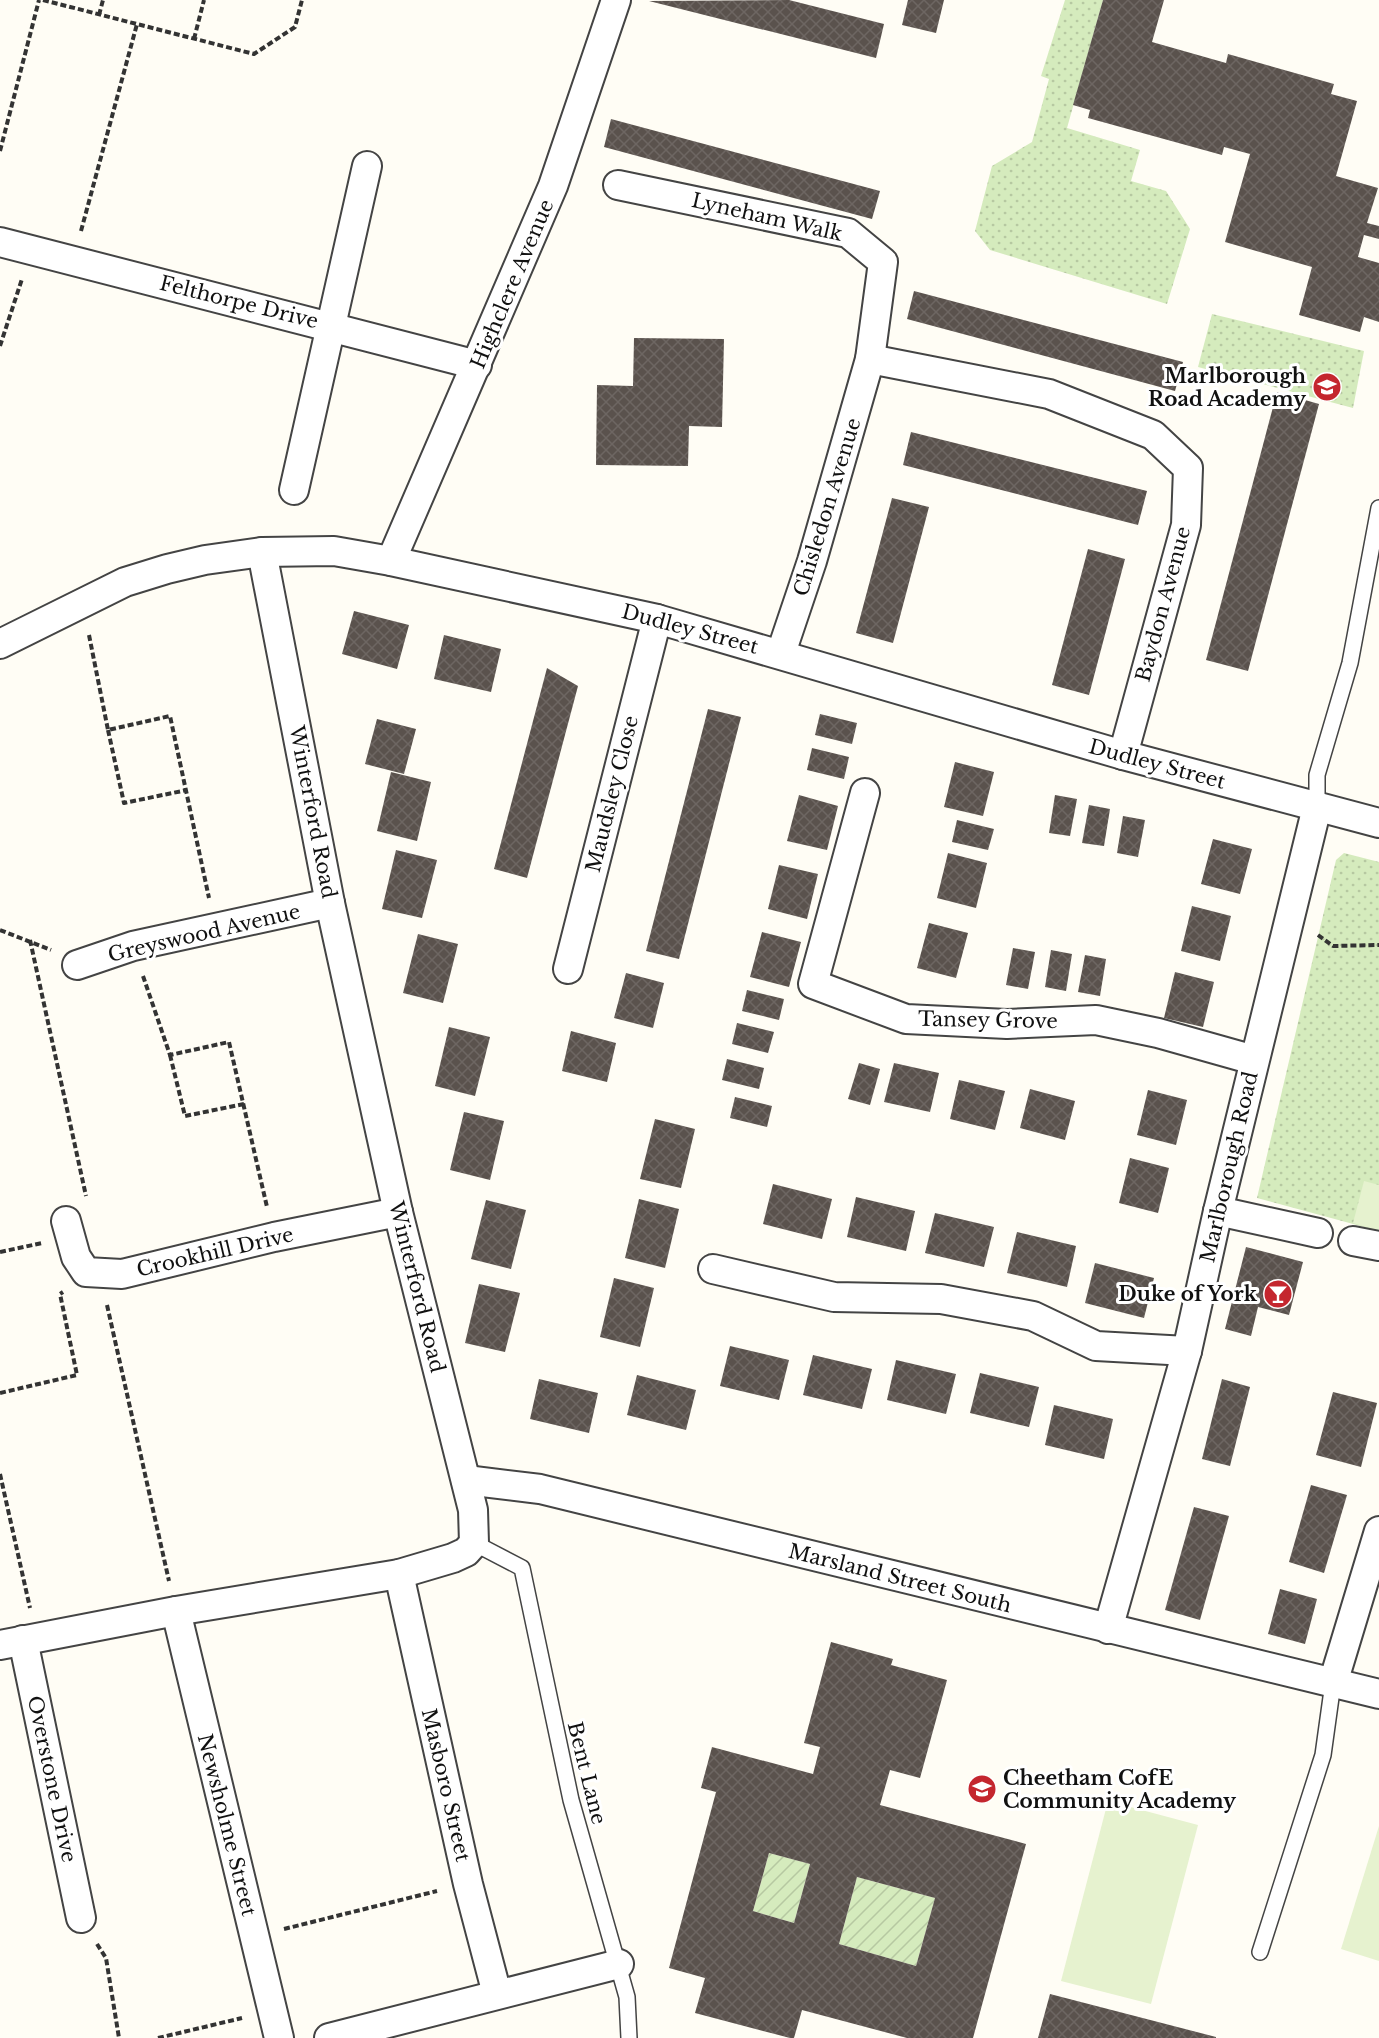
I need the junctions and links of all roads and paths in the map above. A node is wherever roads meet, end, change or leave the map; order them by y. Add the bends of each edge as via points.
1 (41, 0) edge
2 (103, 0) edge
3 (204, 0) edge
4 (302, 0) edge
5 (616, 0) edge
6 (99, 15) junction
7 (137, 24) junction
8 (194, 39) junction
9 (0, 151) edge
10 (367, 166) dead end
11 (618, 185) dead end
12 (0, 242) edge
13 (31, 249) junction
14 (73, 260) junction
15 (331, 326) junction
16 (0, 346) edge
17 (870, 360) junction
18 (477, 365) junction
19 (294, 490) dead end
20 (1379, 508) edge
21 (262, 552) junction
22 (391, 561) junction
23 (82, 603) junction
24 (657, 619) junction
25 (0, 644) edge
26 (781, 653) junction
27 (108, 730) junction
28 (1123, 755) junction
29 (187, 790) junction
30 (865, 793) dead end
31 (1317, 807) junction
32 (1379, 823) edge
33 (330, 903) junction
34 (215, 928) junction
35 (0, 930) edge
36 (30, 940) junction
37 (1379, 945) edge
38 (133, 946) junction
39 (1333, 946) dead end
40 (77, 965) joint
41 (568, 969) dead end
42 (170, 1055) junction
43 (1254, 1060) junction
44 (244, 1104) junction
45 (1218, 1211) junction
46 (398, 1212) junction
47 (67, 1229) junction
48 (1318, 1233) dead end
49 (274, 1237) junction
50 (0, 1252) edge
51 (713, 1269) dead end
52 (94, 1273) junction
53 (1186, 1351) junction
54 (0, 1393) edge
55 (0, 1474) edge
56 (466, 1480) junction
57 (1379, 1531) edge
58 (474, 1543) junction
59 (399, 1574) junction
60 (176, 1611) junction
61 (1108, 1629) junction
62 (20, 1641) edge
63 (1333, 1683) junction
64 (1379, 1694) edge
65 (468, 1884) junction
66 (81, 1918) joint
67 (254, 1936) junction
68 (1260, 1952) dead end
69 (619, 1964) junction
70 (497, 1994) junction
71 (273, 2011) junction
72 (119, 2038) edge
73 (158, 2038) edge
74 (279, 2038) edge
75 (329, 2038) edge
76 (629, 2038) edge

1 - 6 path
1 - 9 path
2 - 6 path
3 - 8 path
4 - 8 path via 295,27 254,54
5 - 18 street, Highclere Avenue via 554,186
6 - 7 path
7 - 8 path
7 - 14 path
10 - 15 street
11 - 17 street, Lyneham Walk via 848,233 883,262
12 - 13 street, Felthorpe Drive
13 - 14 street, Felthorpe Drive
13 - 16 path
14 - 15 street, Felthorpe Drive
15 - 18 street, Felthorpe Drive
15 - 19 street
17 - 26 street, Chisledon Avenue
17 - 28 street, Baydon Avenue via 1049,394 1153,435 1188,468 1186,525
18 - 22 street, Highclere Avenue
20 - 31 lane via 1350,663 1317,775
21 - 22 street, Dudley Street via 334,551
21 - 23 street, Dudley Street via 166,569 125,582
21 - 33 street, Winterford Road
22 - 24 street, Dudley Street
23 - 25 street, Dudley Street
23 - 27 path
24 - 26 street, Dudley Street
24 - 41 street, Maudsley Close
26 - 28 street, Dudley Street
27 - 29 path via 124,803
27 - 29 path via 170,716
28 - 31 street, Dudley Street
29 - 34 path
30 - 43 street, Tansey Grove via 813,984 906,1019 1007,1024 1096,1020
31 - 32 street, Dudley Street
31 - 43 street, Marlborough Road
33 - 34 street, Greyswood Avenue
33 - 46 street, Winterford Road
34 - 38 street, Greyswood Avenue
35 - 36 path
36 - 40 path
36 - 47 path via 87,1199
37 - 39 path
38 - 40 street, Greyswood Avenue
38 - 42 path
42 - 44 path via 185,1116
42 - 44 path via 229,1042
43 - 45 street, Marlborough Road
44 - 49 path
45 - 48 street
45 - 53 street, Marlborough Road
46 - 49 street, Crookhill Drive
46 - 56 street, Winterford Road
47 - 50 path
47 - 52 street via 76,1257
49 - 52 street, Crookhill Drive via 122,1274
51 - 53 street via 834,1297 941,1299 1033,1316 1096,1346
52 - 54 path via 60,1294 77,1375
52 - 60 path via 109,1316
53 - 61 street, Marlborough Road
55 - 62 path
56 - 58 street, Winterford Road
56 - 61 street, Marsland Street South via 540,1489
57 - 63 street
58 - 59 street via 453,1558
58 - 69 lane, Bent Lane via 522,1568 570,1800
59 - 60 street
59 - 65 street, Masboro Street
60 - 62 street
60 - 67 street, Newsholme Street
61 - 63 street, Marsland Street South
62 - 66 street, Overstone Drive
63 - 64 street, Marsland Street South
63 - 68 lane via 1323,1755
65 - 67 path
65 - 70 street, Masboro Street
66 - 72 path via 106,1958
67 - 71 street, Newsholme Street
69 - 70 street
69 - 76 lane, Bent Lane via 627,1997
70 - 75 street
71 - 73 path
71 - 74 street, Newsholme Street

